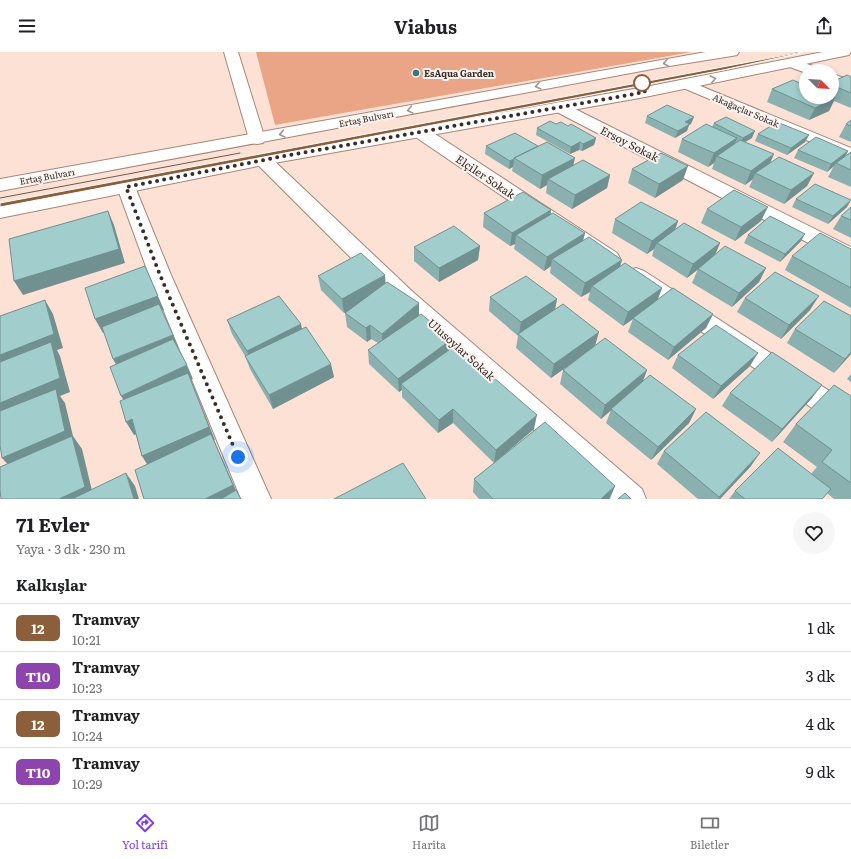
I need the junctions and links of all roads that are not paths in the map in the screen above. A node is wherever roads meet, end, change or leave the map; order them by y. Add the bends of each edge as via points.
1 (232, 52) edge
2 (732, 52) edge
3 (844, 52) edge
4 (792, 63) junction
5 (799, 66) edge
6 (839, 81) edge
7 (686, 84) junction
8 (851, 85) edge
9 (559, 107) junction
10 (420, 132) junction
11 (260, 149) junction
12 (851, 154) edge
13 (0, 185) edge
14 (126, 187) junction
15 (0, 212) edge
16 (851, 256) edge
17 (851, 420) edge
18 (256, 499) edge
19 (631, 499) edge

1 - 11 street
2 -> 11 street, Ertaş Bulvarı via 663,63
3 - 4 street, Ertaş Bulvarı
4 - 5 street
7 -> 4 street, Ertaş Bulvarı
6 - 8 street
7 - 9 street, Ertaş Bulvarı
7 - 12 street, Akağaçlar Sokak
9 - 10 street, Ertaş Bulvarı
9 - 16 street, Ersoy Sokak
10 - 11 street, Ertaş Bulvarı
10 - 17 street, Elçiler Sokak
11 - 13 street, Ertaş Bulvarı
11 - 14 street, Ertaş Bulvarı
11 - 19 street, Ulusoylar Sokak via 406,299
14 - 15 street, Ertaş Bulvarı
14 - 18 street via 160,275

